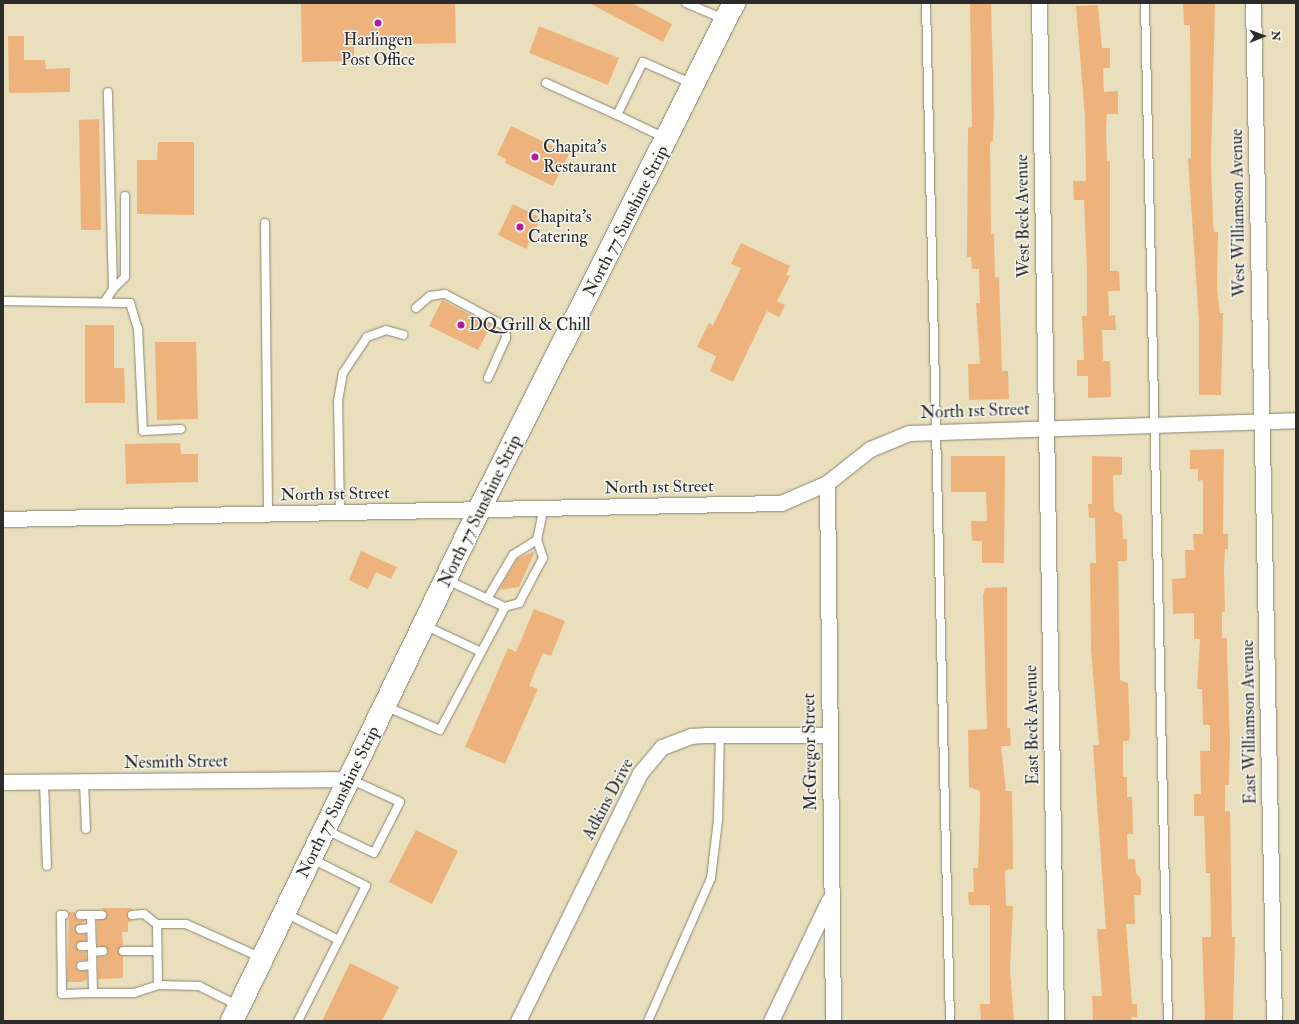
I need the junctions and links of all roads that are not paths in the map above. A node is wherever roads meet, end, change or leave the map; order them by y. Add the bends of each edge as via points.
1 (686, 3) edge
2 (926, 3) edge
3 (1039, 3) edge
4 (1144, 3) edge
5 (1253, 3) edge
6 (730, 11) edge
7 (546, 83) dead end
8 (694, 85) junction
9 (108, 92) dead end
10 (617, 115) junction
11 (667, 139) junction
12 (125, 196) dead end
13 (265, 223) dead end
14 (113, 289) junction
15 (3, 301) edge
16 (105, 301) junction
17 (416, 308) dead end
18 (404, 335) dead end
19 (488, 378) dead end
20 (1296, 420) edge
21 (1262, 421) junction
22 (1155, 424) junction
23 (1046, 428) junction
24 (181, 430) dead end
25 (935, 430) junction
26 (827, 483) junction
27 (544, 508) junction
28 (479, 510) junction
29 (340, 512) junction
30 (268, 514) junction
31 (3, 519) edge
32 (537, 540) junction
33 (446, 580) junction
34 (487, 599) junction
35 (505, 607) junction
36 (424, 625) junction
37 (481, 652) junction
38 (384, 706) junction
39 (720, 735) junction
40 (827, 735) junction
41 (349, 778) junction
42 (3, 782) edge
43 (44, 782) junction
44 (84, 782) junction
45 (86, 829) dead end
46 (324, 829) junction
47 (310, 858) junction
48 (47, 866) dead end
49 (830, 897) junction
50 (284, 912) junction
51 (64, 915) dead end
52 (80, 915) dead end
53 (91, 915) junction
54 (102, 915) dead end
55 (132, 915) dead end
56 (158, 924) junction
57 (91, 928) junction
58 (80, 929) dead end
59 (338, 940) junction
60 (81, 946) dead end
61 (92, 949) junction
62 (123, 951) dead end
63 (157, 951) junction
64 (103, 952) dead end
65 (262, 958) junction
66 (81, 966) dead end
67 (92, 966) junction
68 (158, 985) junction
69 (93, 993) junction
70 (235, 1013) edge
71 (298, 1021) edge
72 (518, 1021) edge
73 (648, 1021) edge
74 (771, 1021) edge
75 (833, 1021) edge
76 (950, 1021) edge
77 (1056, 1021) edge
78 (1168, 1021) edge
79 (1274, 1021) edge

1 - 6 lane
2 - 25 lane
3 - 23 street, West Beck Avenue
4 - 22 lane
5 - 21 street, West Williamson Avenue
6 - 8 main road, North 77 Sunshine Strip
7 - 10 lane
8 - 10 lane via 643,62
8 - 11 main road, North 77 Sunshine Strip
9 - 14 lane
10 - 11 lane
11 - 28 main road, North 77 Sunshine Strip
12 - 14 lane via 125,277
13 - 30 lane
14 - 16 lane
15 - 16 lane
16 - 24 lane via 130,303 138,328 143,431
17 - 19 lane via 430,296 445,294 506,326 506,338
18 - 29 lane via 386,330 367,337 343,373 338,401
20 - 21 street, North 1st Street
21 - 22 street, North 1st Street
21 - 79 street, East Williamson Avenue
22 - 23 street, North 1st Street
22 - 78 lane
23 - 25 street, North 1st Street
23 - 77 street, East Beck Avenue
25 - 26 street, North 1st Street via 909,433 870,449
25 - 76 lane
26 - 27 street, North 1st Street via 781,503
26 - 40 street, McGregor Street
27 - 28 street, North 1st Street
27 - 32 lane
28 - 29 street, North 1st Street
28 - 33 main road, North 77 Sunshine Strip
29 - 30 street, North 1st Street
30 - 31 street, North 1st Street
32 - 34 lane via 513,555
32 - 35 lane via 543,558 529,575 519,603
33 - 34 lane
33 - 36 main road, North 77 Sunshine Strip
34 - 35 lane
35 - 37 lane
36 - 37 lane
36 - 38 main road, North 77 Sunshine Strip
37 - 38 lane via 440,730
38 - 41 main road, North 77 Sunshine Strip
39 - 40 street, Adkins Drive
39 - 72 street, Adkins Drive via 691,736 662,747 640,773
39 - 73 lane via 718,820 711,878
40 - 49 street, McGregor Street
41 - 44 street, Nesmith Street
41 - 46 main road, North 77 Sunshine Strip
41 - 46 lane via 400,802 374,853
42 - 43 street, Nesmith Street
43 - 44 street, Nesmith Street
43 - 48 lane
44 - 45 lane
46 - 47 main road, North 77 Sunshine Strip
47 - 50 main road, North 77 Sunshine Strip
47 - 59 lane via 366,886
49 - 74 street
49 - 75 street, McGregor Street
50 - 59 lane
50 - 65 main road, North 77 Sunshine Strip
51 - 69 lane via 61,915 64,966 62,994
52 - 53 lane
53 - 54 lane
53 - 57 lane
55 - 56 lane via 144,914
56 - 63 lane
56 - 65 lane via 186,924
57 - 58 lane
57 - 61 lane
59 - 71 lane
60 - 61 lane
61 - 64 lane
61 - 67 lane
62 - 63 lane
63 - 68 lane
65 - 70 main road, North 77 Sunshine Strip
66 - 67 lane
67 - 69 lane
68 - 69 lane via 134,993
68 - 70 lane via 199,986

